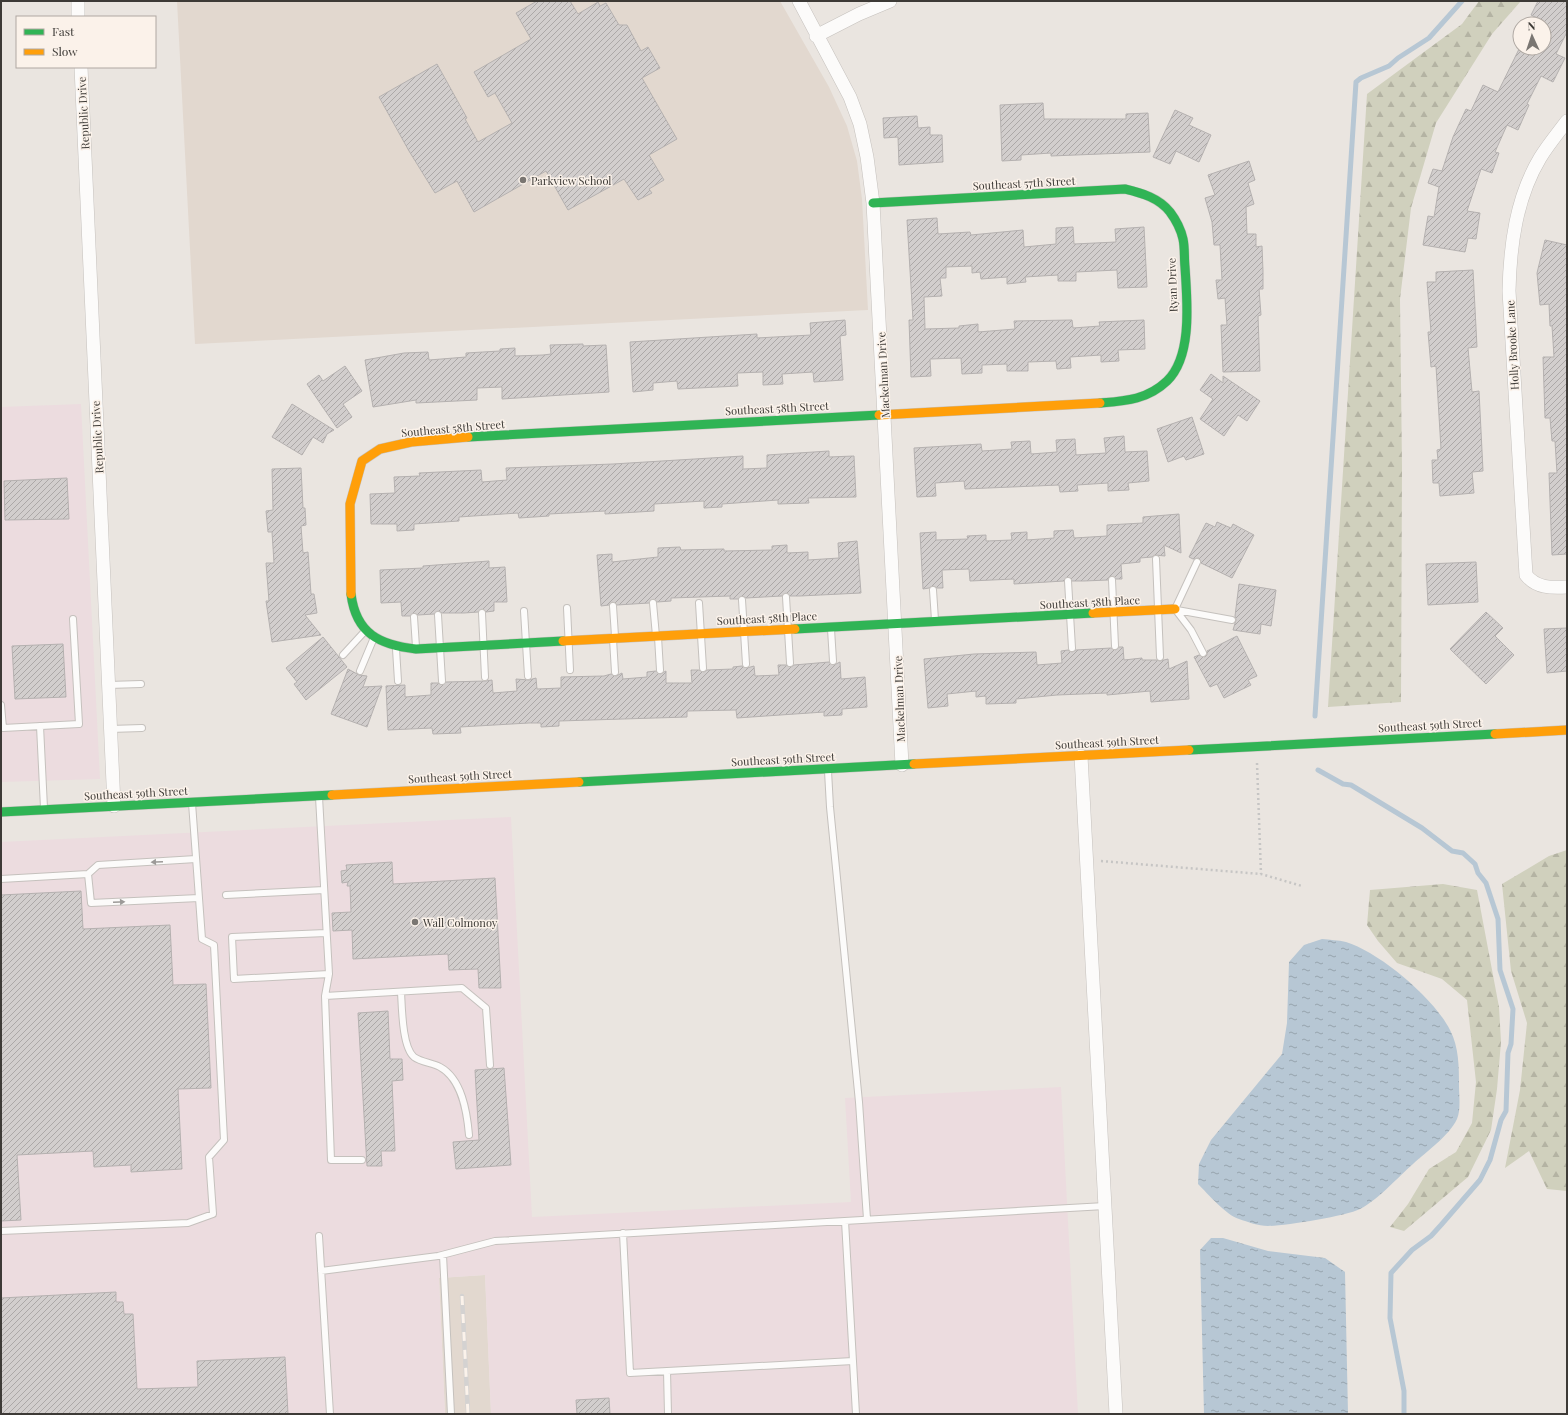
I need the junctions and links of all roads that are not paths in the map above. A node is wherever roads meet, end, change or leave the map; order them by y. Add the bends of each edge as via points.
1 (78, 1) edge
2 (799, 1) edge
3 (890, 1) edge
4 (78, 16) edge
5 (816, 36) junction
6 (81, 68) edge
7 (1567, 121) edge
8 (873, 203) junction
9 (1170, 211) joint
10 (1180, 359) joint
11 (885, 414) junction
12 (362, 461) joint
13 (1156, 558) dead end
14 (1197, 562) dead end
15 (1112, 580) dead end
16 (1068, 581) dead end
17 (1567, 587) edge
18 (933, 590) dead end
19 (786, 597) dead end
20 (742, 600) dead end
21 (653, 603) dead end
22 (699, 603) dead end
23 (614, 606) dead end
24 (567, 608) dead end
25 (1174, 609) junction
26 (1158, 610) junction
27 (524, 611) dead end
28 (482, 613) dead end
29 (1114, 613) junction
30 (438, 615) dead end
31 (1070, 615) junction
32 (414, 617) dead end
33 (73, 619) dead end
34 (1232, 620) dead end
35 (935, 621) junction
36 (896, 624) junction
37 (831, 627) junction
38 (788, 629) junction
39 (366, 630) junction
40 (744, 632) junction
41 (701, 634) junction
42 (657, 636) junction
43 (374, 638) junction
44 (614, 638) junction
45 (569, 641) junction
46 (526, 643) junction
47 (484, 645) junction
48 (1115, 646) dead end
49 (396, 647) junction
50 (440, 647) junction
51 (1072, 648) dead end
52 (416, 649) junction
53 (1203, 653) dead end
54 (343, 655) dead end
55 (1160, 657) dead end
56 (833, 661) dead end
57 (746, 664) dead end
58 (790, 664) dead end
59 (703, 668) dead end
60 (570, 670) dead end
61 (660, 670) dead end
62 (360, 671) dead end
63 (615, 672) dead end
64 (528, 676) dead end
65 (485, 677) dead end
66 (398, 681) dead end
67 (442, 681) dead end
68 (141, 684) dead end
69 (108, 685) junction
70 (1, 705) edge
71 (40, 726) junction
72 (142, 728) dead end
73 (110, 729) junction
74 (1567, 730) edge
75 (1081, 756) junction
76 (902, 765) junction
77 (828, 769) junction
78 (318, 796) junction
79 (192, 802) junction
80 (114, 806) junction
81 (44, 810) junction
82 (1, 812) edge
83 (196, 859) junction
84 (88, 874) junction
85 (1, 879) edge
86 (324, 890) junction
87 (226, 895) dead end
88 (199, 898) junction
89 (326, 933) junction
90 (329, 974) junction
91 (401, 992) junction
92 (325, 996) junction
93 (490, 1065) dead end
94 (469, 1134) dead end
95 (362, 1160) dead end
96 (1106, 1206) junction
97 (867, 1219) junction
98 (845, 1221) junction
99 (1, 1231) edge
100 (623, 1233) junction
101 (319, 1236) dead end
102 (443, 1255) junction
103 (321, 1271) junction
104 (853, 1361) junction
105 (667, 1371) junction
106 (330, 1414) edge
107 (451, 1414) edge
108 (668, 1414) edge
109 (856, 1414) edge
110 (1116, 1414) edge

1 - 4 street
2 - 5 street, Mackelman Drive
3 - 5 street
5 - 8 street, Mackelman Drive via 850,97 860,124
6 - 69 street, Republic Drive
7 - 17 street, Holly Brooke Lane via 1540,159 1516,218 1510,254 1509,291 1524,566 1530,581 1547,587
8 - 9 street, Southeast 57th Street via 1125,189 1144,193 1158,200
8 - 11 street, Mackelman Drive
9 - 10 street, Ryan Drive via 1183,239 1186,336
10 - 11 street, Southeast 58th Street via 1169,379 1150,394 1131,401
11 - 12 street, Southeast 58th Street via 411,442 380,449
11 - 36 street, Mackelman Drive
12 - 39 street, Southeast 58th Place via 350,504 350,582 353,607
13 - 26 lane
14 - 25 lane
15 - 29 lane
16 - 31 lane
18 - 35 lane
19 - 38 lane
20 - 40 lane
21 - 42 lane
22 - 41 lane
23 - 44 lane
24 - 45 lane
25 - 26 street, Southeast 58th Place
25 - 34 lane
25 - 53 lane via 1191,630
26 - 29 street, Southeast 58th Place
26 - 55 lane
27 - 46 lane
28 - 47 lane
29 - 31 street, Southeast 58th Place
29 - 48 lane
30 - 50 lane
31 - 35 street, Southeast 58th Place
31 - 51 lane
32 - 52 lane
33 - 71 lane via 79,724
35 - 36 street, Southeast 58th Place
36 - 37 street, Southeast 58th Place
36 - 76 street, Mackelman Drive
37 - 38 street, Southeast 58th Place
37 - 56 lane
38 - 40 street, Southeast 58th Place
38 - 58 lane
39 - 43 street, Southeast 58th Place
39 - 54 lane
40 - 41 street, Southeast 58th Place
40 - 57 lane
41 - 42 street, Southeast 58th Place
41 - 59 lane
42 - 44 street, Southeast 58th Place
42 - 61 lane
43 - 49 street, Southeast 58th Place
43 - 62 lane
44 - 45 street, Southeast 58th Place
44 - 63 lane
45 - 46 street, Southeast 58th Place
45 - 60 lane
46 - 47 street, Southeast 58th Place
46 - 64 lane
47 - 50 street, Southeast 58th Place
47 - 65 lane
49 - 52 street, Southeast 58th Place
49 - 66 lane
50 - 52 street, Southeast 58th Place
50 - 67 lane
68 - 69 lane
69 - 73 street, Republic Drive
70 - 71 lane via 3,728
71 - 81 lane
72 - 73 lane
73 - 80 street, Republic Drive
74 - 75 street, Southeast 59th Street
75 - 76 street, Southeast 59th Street
75 - 96 street
76 - 77 street, Southeast 59th Street
77 - 78 street, Southeast 59th Street
77 - 97 lane via 859,1102
78 - 79 street, Southeast 59th Street
78 - 86 lane
79 - 80 street, Southeast 59th Street
79 - 83 lane
80 - 81 street, Southeast 59th Street
81 - 82 street, Southeast 59th Street
83 -> 84 lane via 98,865
83 - 88 lane
84 - 85 lane
84 -> 88 lane via 91,903
86 - 87 lane
86 - 89 lane
88 - 99 lane via 202,939 214,945 224,1140 209,1157 213,1214 188,1223
89 - 90 lane
89 - 90 lane via 232,937 234,979
90 - 92 lane
91 - 92 lane
91 - 93 lane via 462,988 486,1008
91 - 94 lane via 407,1045 414,1057 441,1068 454,1080 467,1112
92 - 95 lane via 331,1160
96 - 97 lane
96 - 110 street
97 - 98 lane
98 - 100 lane
98 - 104 lane
100 - 102 lane via 495,1241
100 - 105 lane via 630,1373
101 - 103 lane
102 - 103 lane
102 - 107 lane
103 - 106 lane
104 - 105 lane
104 - 109 lane
105 - 108 lane

